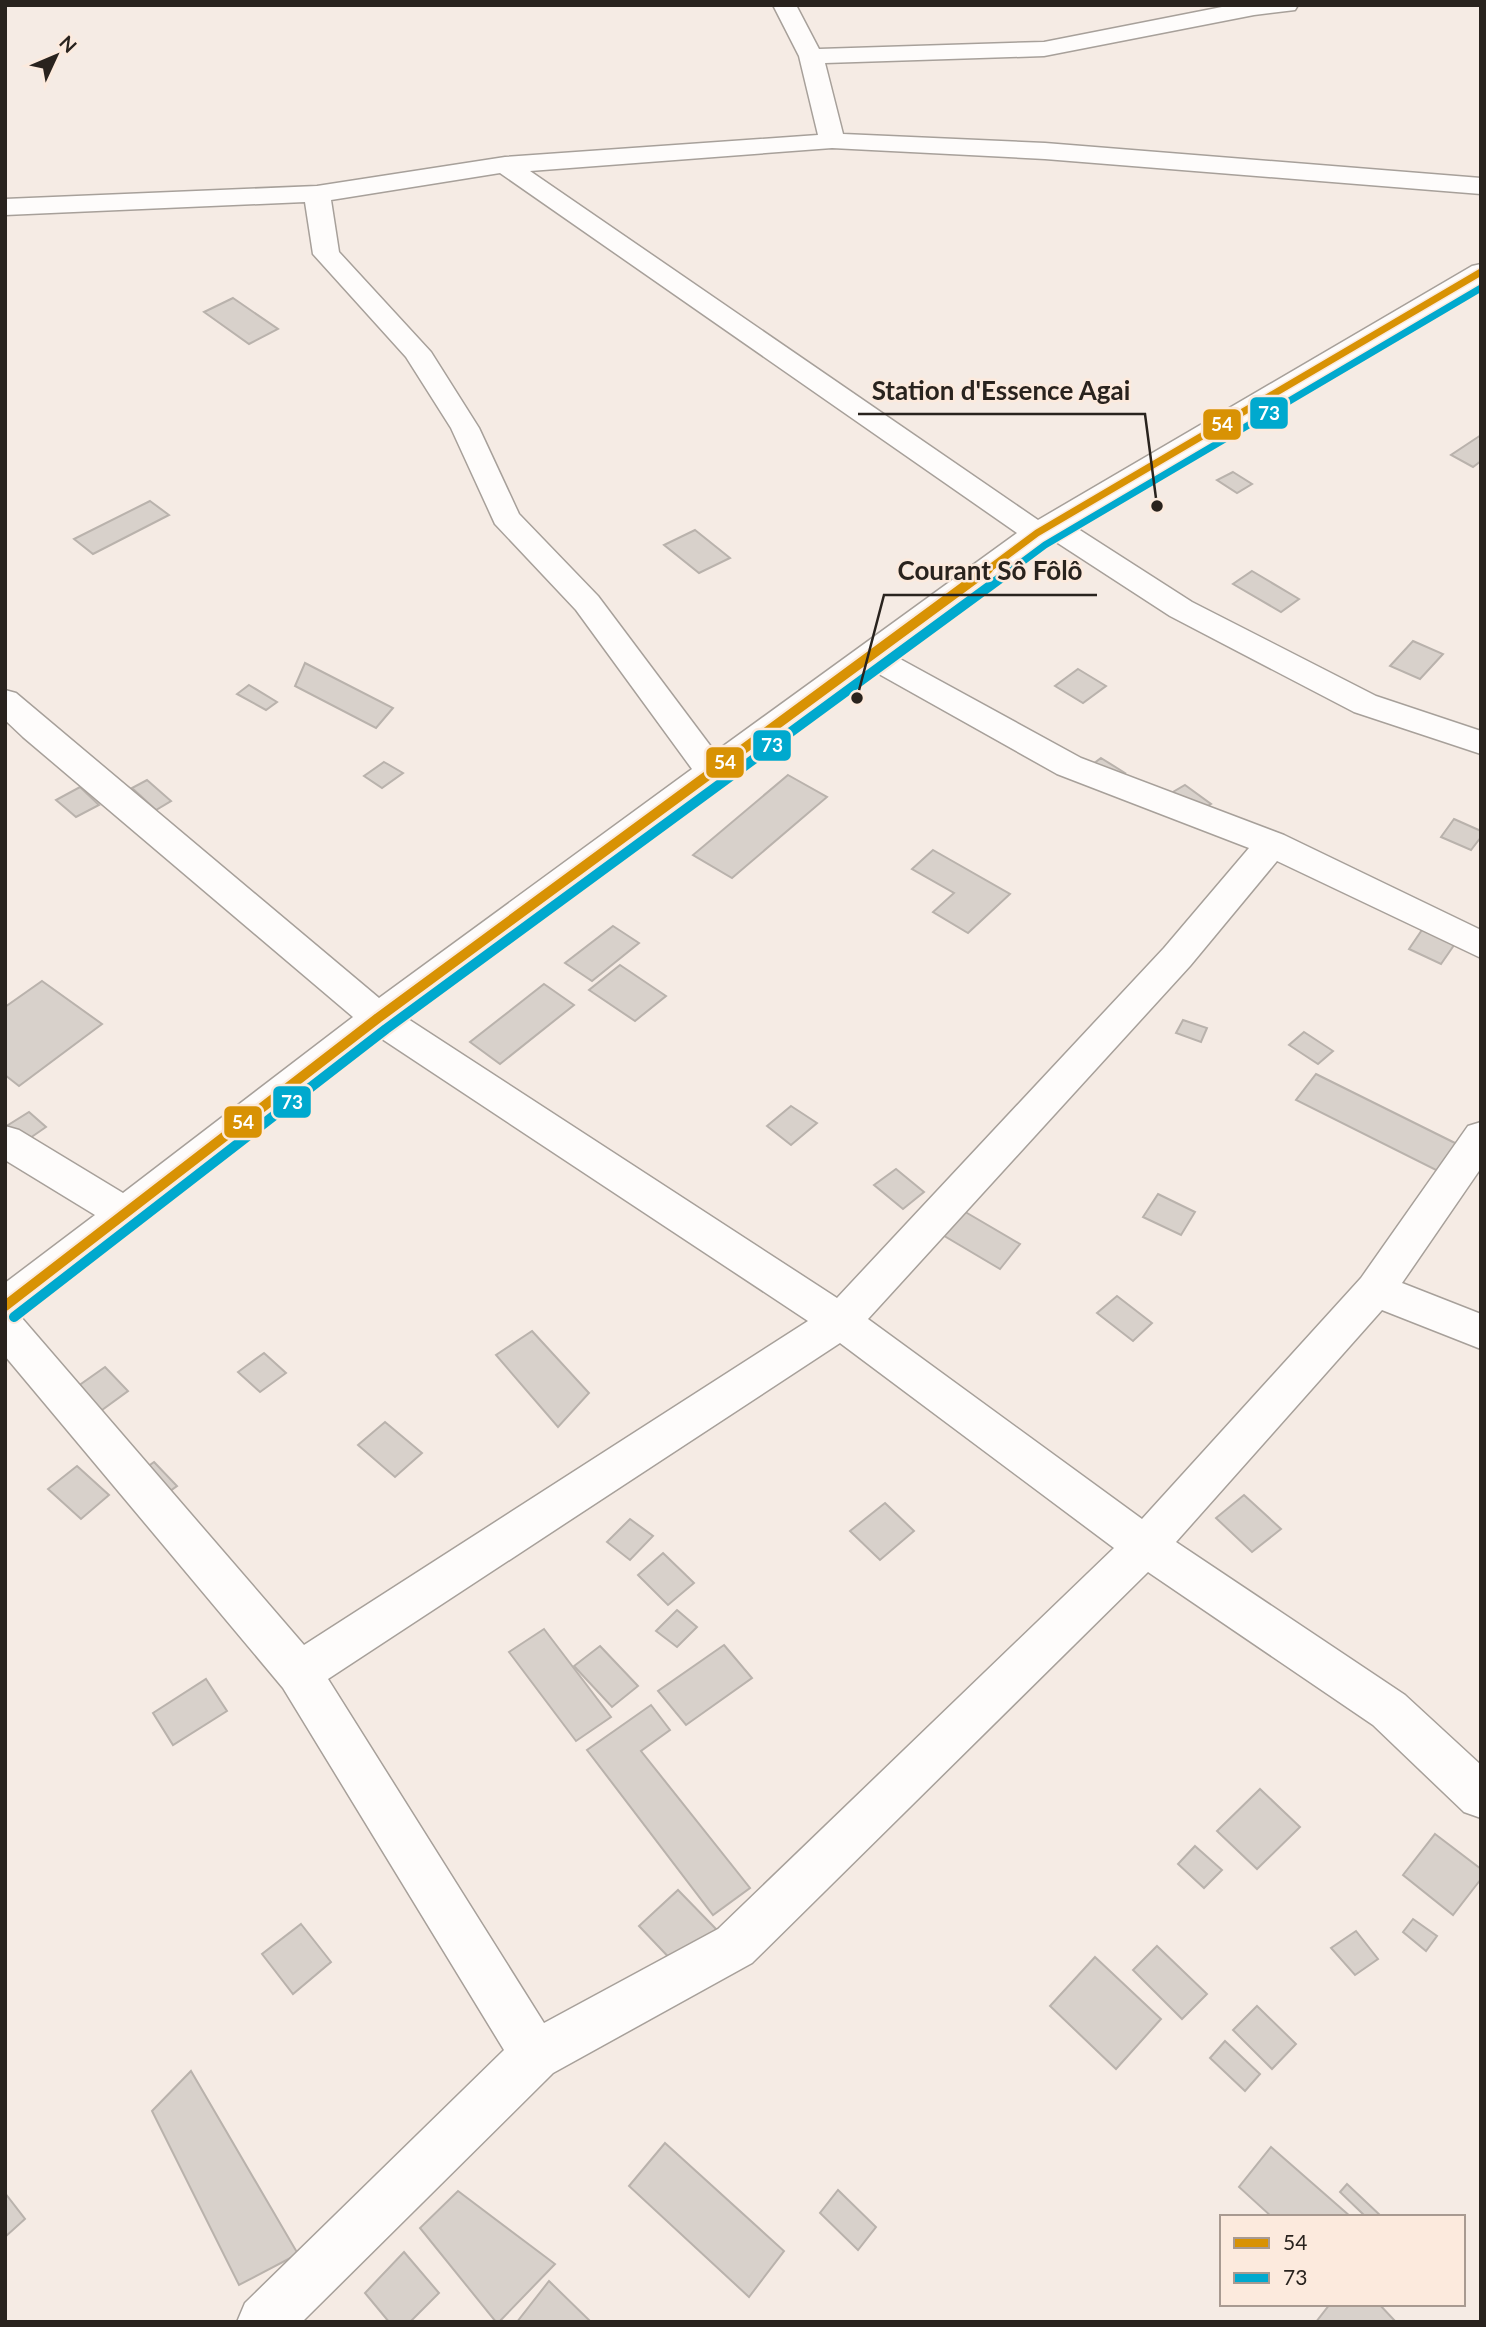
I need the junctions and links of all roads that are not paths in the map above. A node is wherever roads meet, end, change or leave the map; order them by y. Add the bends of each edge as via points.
1 (1287, 5) edge
2 (789, 6) edge
3 (1251, 7) edge
4 (811, 56) junction
5 (832, 141) junction
6 (505, 165) junction
7 (1481, 186) edge
8 (317, 194) junction
9 (5, 207) edge
10 (1481, 272) edge
11 (1044, 529) junction
12 (868, 655) junction
13 (5, 701) edge
14 (1481, 743) edge
15 (711, 771) junction
16 (1272, 845) junction
17 (1481, 945) edge
18 (378, 1018) junction
19 (1481, 1137) edge
20 (5, 1141) edge
21 (125, 1214) junction
22 (1375, 1290) junction
23 (5, 1306) edge
24 (841, 1321) junction
25 (5, 1327) edge
26 (1481, 1332) edge
27 (1145, 1546) junction
28 (299, 1673) junction
29 (1481, 1796) edge
30 (535, 2055) junction
31 (264, 2322) edge

1 - 3 street
2 - 4 street
3 - 4 street via 1044,49
4 - 5 street
5 - 6 street
5 - 7 street via 1045,151
6 - 8 street
6 - 11 street
8 - 9 street
8 - 15 street via 326,254 417,352 465,428 506,518 587,604
10 - 11 street
11 - 12 street
11 - 14 street via 1181,609 1365,704
12 - 15 street
12 - 16 street via 1069,766
13 - 18 street
15 - 18 street
16 - 17 street
16 - 24 street via 1177,957
18 - 21 street
18 - 24 street
19 - 22 street
20 - 21 street
21 - 23 street
22 - 26 street
22 - 27 street
24 - 27 street
24 - 28 street
25 - 28 street
27 - 29 street via 1389,1710
27 - 30 street via 735,1946
28 - 30 street
30 - 31 street

